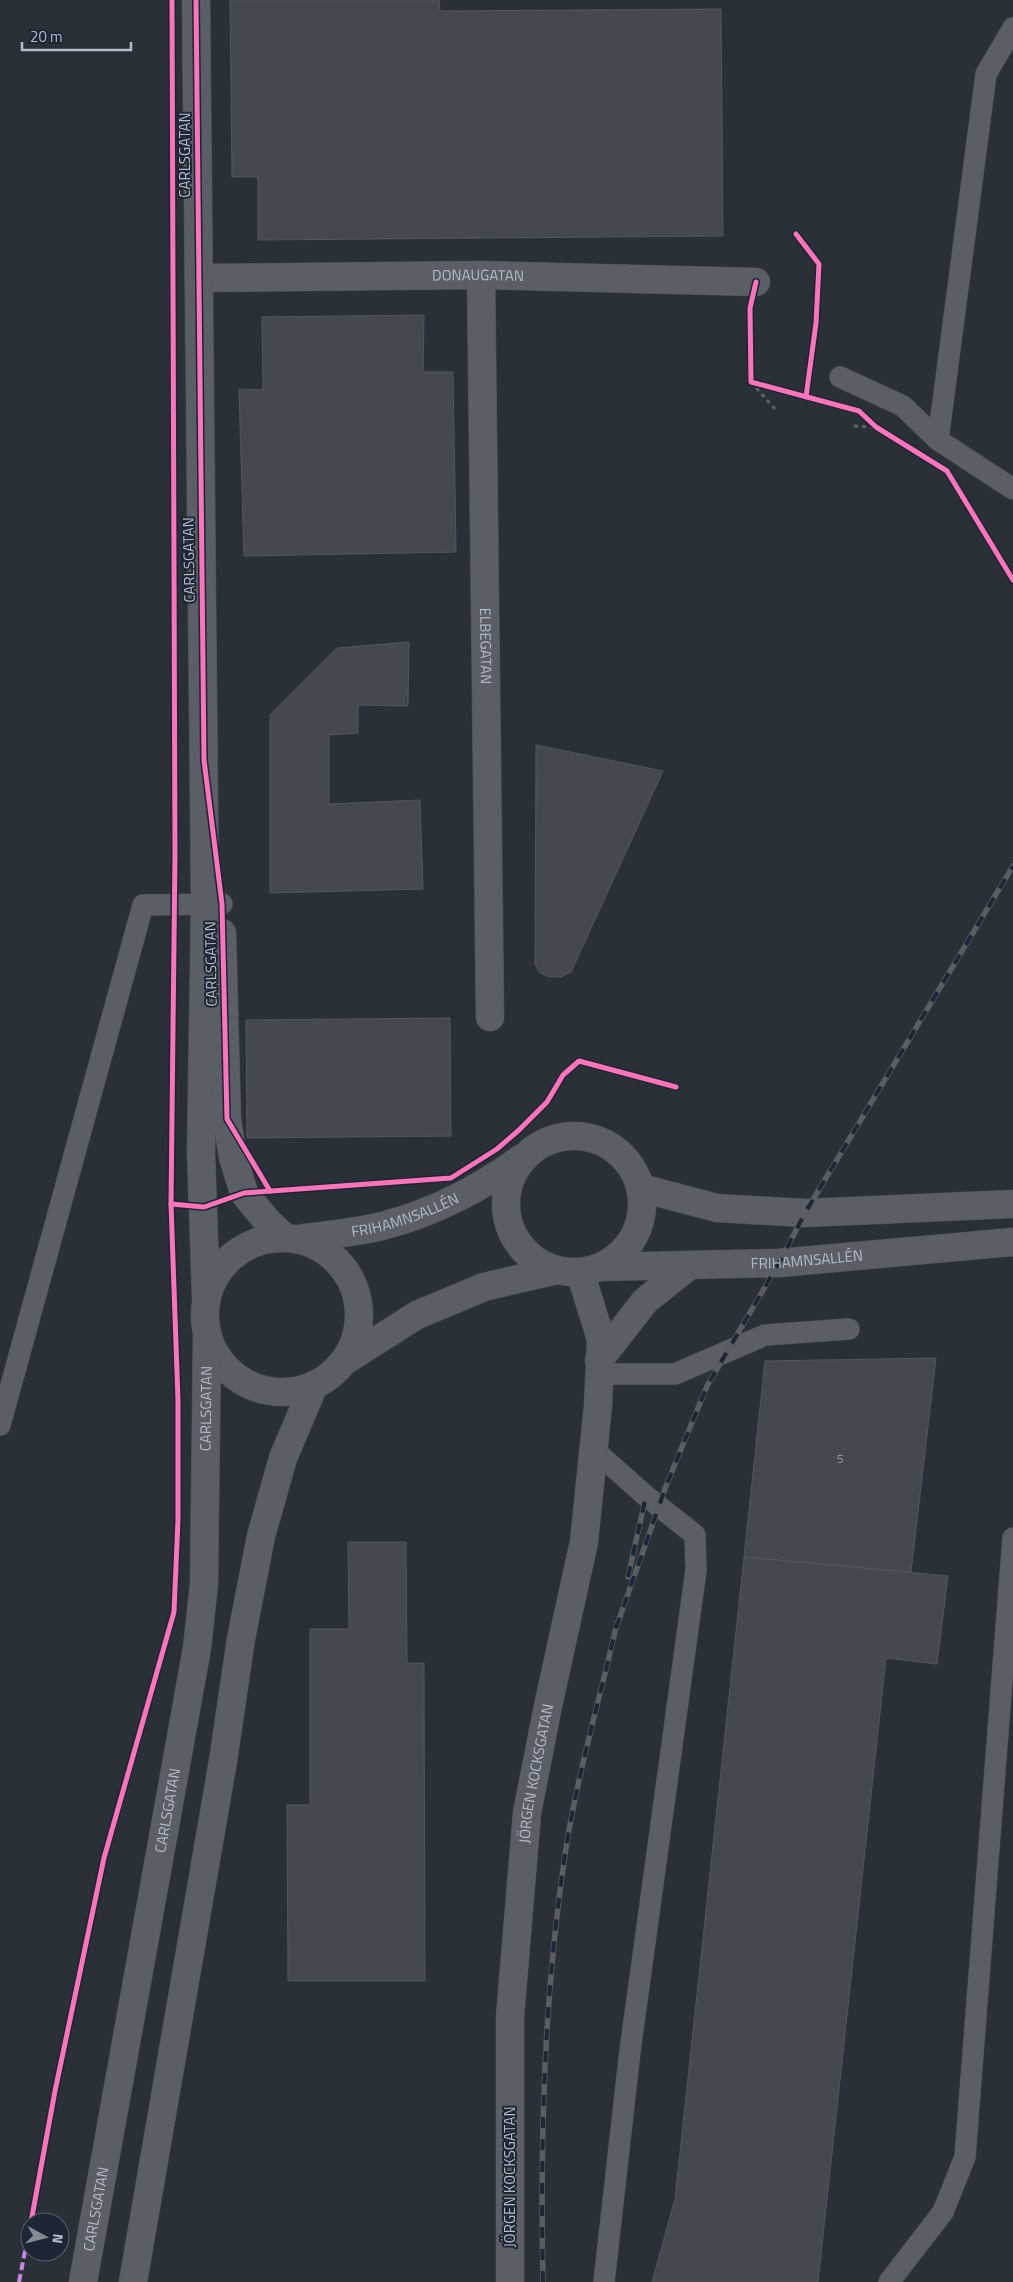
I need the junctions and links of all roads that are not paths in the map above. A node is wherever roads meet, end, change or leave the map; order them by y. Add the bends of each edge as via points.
1 (196, 0) edge
2 (1013, 28) edge
3 (481, 275) junction
4 (199, 278) junction
5 (756, 282) dead end
6 (840, 377) dead end
7 (938, 440) junction
8 (1013, 489) edge
9 (213, 904) junction
10 (490, 1017) dead end
11 (528, 1154) junction
12 (641, 1188) junction
13 (1013, 1204) edge
14 (292, 1238) junction
15 (1013, 1242) edge
16 (690, 1265) junction
17 (579, 1270) junction
18 (206, 1298) junction
19 (849, 1329) dead end
20 (207, 1335) junction
21 (342, 1363) junction
22 (599, 1367) junction
23 (314, 1385) junction
24 (0, 1425) edge
25 (594, 1449) junction
26 (1013, 1538) edge
27 (90, 2244) junction
28 (73, 2282) edge
29 (83, 2282) edge
30 (133, 2282) edge
31 (510, 2282) edge
32 (604, 2282) edge
33 (889, 2282) edge

1 - 4 street, CARLSGATAN
2 - 7 lane via 986,74
3 - 4 street, DONAUGATAN
3 - 5 street, DONAUGATAN
3 - 10 street, ELBEGATAN
4 - 9 street, CARLSGATAN via 204,760
6 - 7 lane via 903,406
7 - 8 lane
9 - 14 street, CARLSGATAN via 227,1119 233,1157 244,1193 267,1221
9 - 18 street, CARLSGATAN via 201,1152
9 - 24 lane via 143,905
11 - 12 street via 558,1137 594,1138 620,1152 634,1171
11 - 14 street, FRIHAMNSALLÉN via 496,1177 408,1218 387,1225
11 - 17 street via 513,1173 506,1205 510,1228 523,1249 536,1260
12 - 13 street via 717,1208 805,1213
12 - 17 street via 642,1211 635,1234 621,1254
14 - 18 street via 261,1240 236,1252 215,1275
14 - 21 street via 329,1253 346,1272 355,1291 359,1318 350,1350
15 - 16 street, FRIHAMNSALLÉN via 779,1263
16 - 17 street, FRIHAMNSALLÉN
16 - 22 street via 645,1301
17 - 21 street, FRIHAMNSALLÉN via 484,1287 417,1315
17 - 22 street, JÖRGEN KOCKSGATAN via 601,1339
18 - 20 street
19 - 22 lane via 765,1335 675,1374
20 - 23 street via 219,1361 253,1387 283,1392
20 - 27 street, CARLSGATAN via 204,1584 197,1648
21 - 23 street
22 - 25 street, JÖRGEN KOCKSGATAN
23 - 30 street via 283,1458 261,1536
25 - 31 street, JÖRGEN KOCKSGATAN via 584,1542 527,1813 510,2017
25 - 32 lane via 695,1534 696,1570 630,2051
26 - 33 lane via 965,2157 943,2212
27 - 28 street
27 - 29 street, CARLSGATAN

